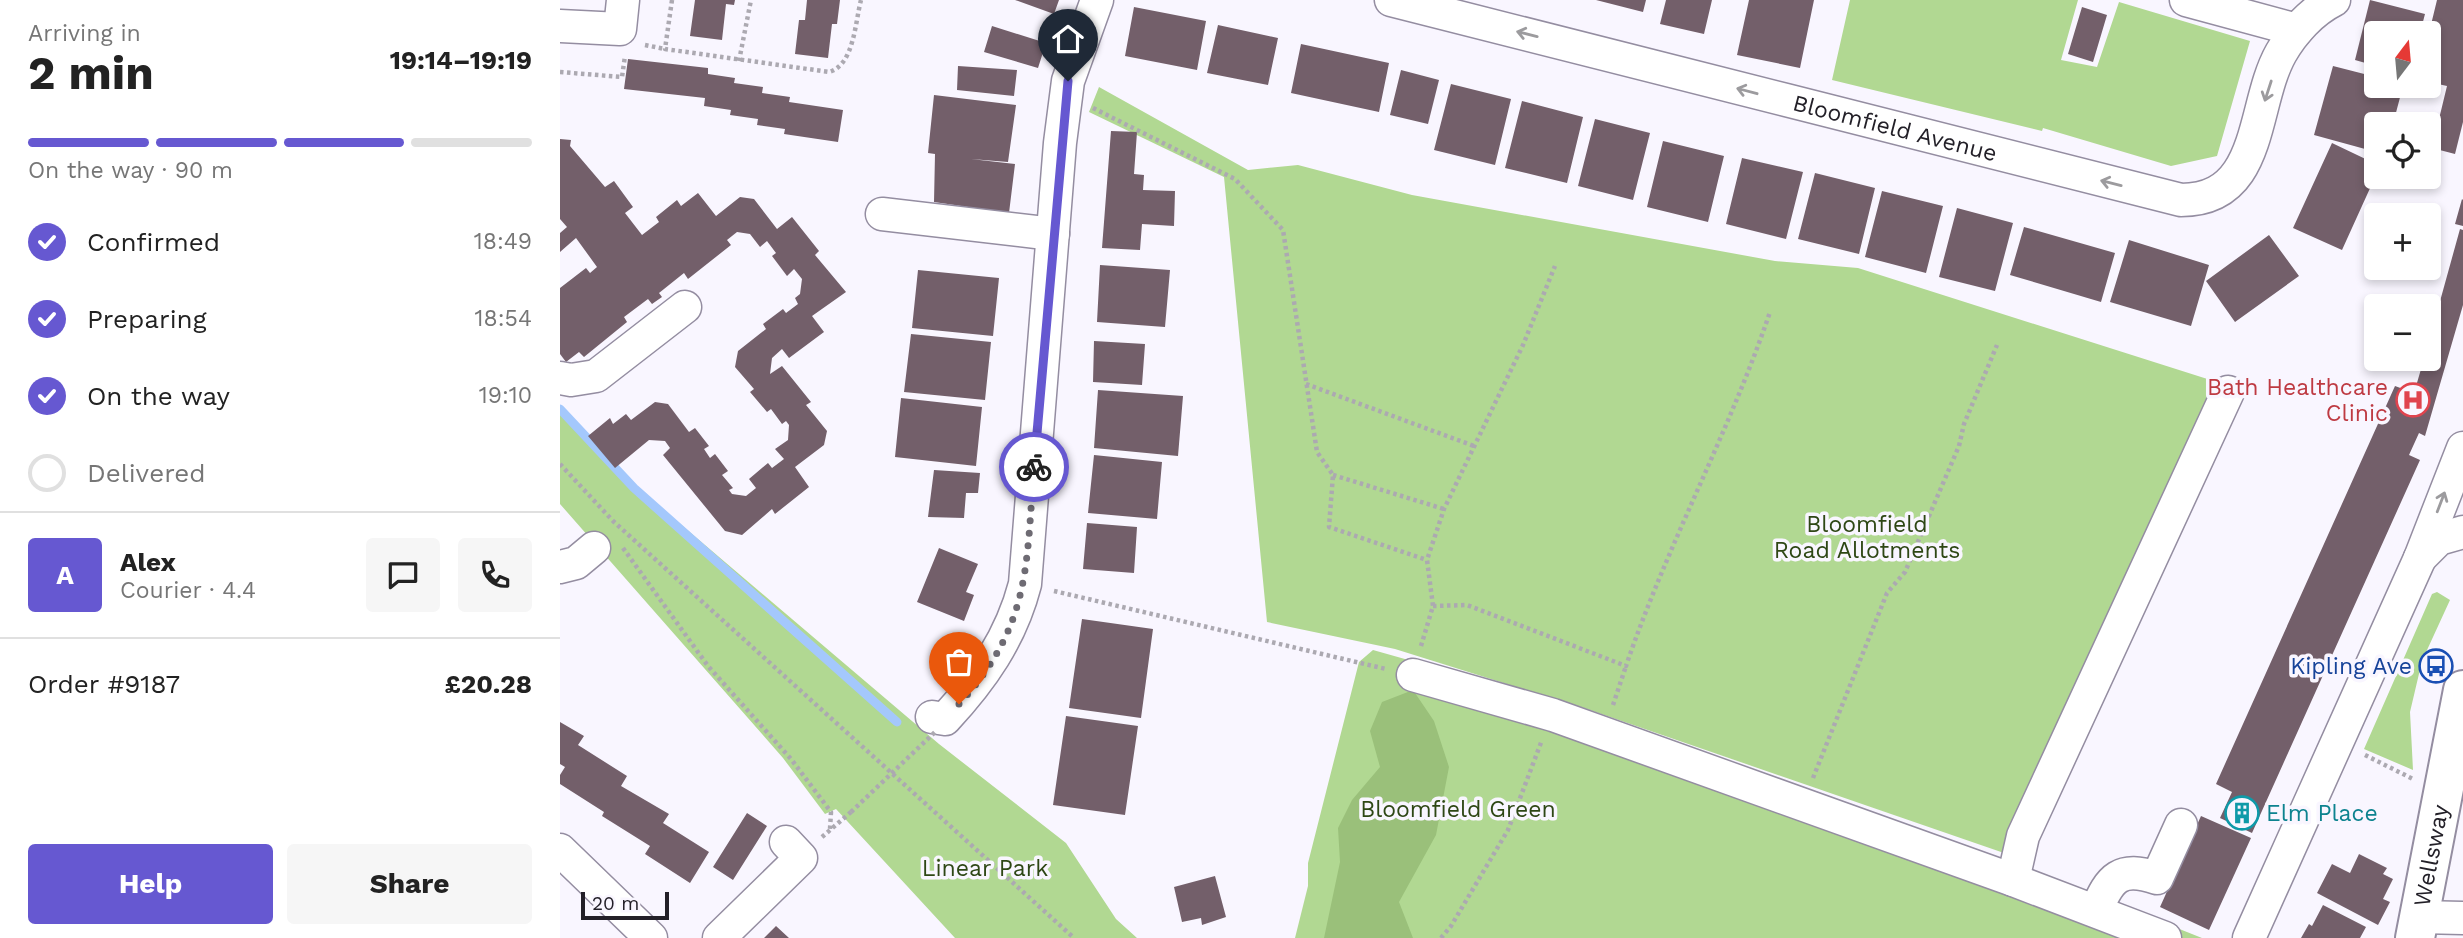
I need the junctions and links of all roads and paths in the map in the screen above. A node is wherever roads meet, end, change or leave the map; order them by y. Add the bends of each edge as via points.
1 (623, 0) edge
2 (672, 0) edge
3 (751, 0) edge
4 (861, 0) edge
5 (1097, 0) edge
6 (1391, 0) edge
7 (2186, 0) edge
8 (2334, 0) edge
9 (560, 26) edge
10 (2297, 30) junction
11 (626, 45) dead end
12 (739, 61) junction
13 (560, 72) edge
14 (1065, 105) junction
15 (882, 214) dead end
16 (1053, 234) junction
17 (1555, 266) dead end
18 (685, 307) dead end
19 (1770, 312) dead end
20 (1997, 345) dead end
21 (560, 378) edge
22 (1306, 384) junction
23 (2228, 392) dead end
24 (1474, 446) junction
25 (2463, 447) edge
26 (560, 464) edge
27 (1333, 475) junction
28 (1444, 509) junction
29 (614, 521) junction
30 (2463, 532) edge
31 (611, 542) junction
32 (2420, 558) junction
33 (1427, 560) junction
34 (560, 568) edge
35 (1025, 584) junction
36 (1433, 606) junction
37 (1626, 666) junction
38 (1413, 675) junction
39 (2463, 690) edge
40 (1626, 710) dead end
41 (1553, 715) junction
42 (934, 725) joint
43 (2339, 742) junction
44 (1800, 775) dead end
45 (2442, 794) junction
46 (2181, 825) dead end
47 (831, 829) junction
48 (560, 850) edge
49 (794, 850) joint
50 (2013, 880) junction
51 (2096, 911) junction
52 (2463, 918) edge
53 (2417, 927) edge
54 (651, 938) edge
55 (719, 938) edge
56 (1074, 938) edge
57 (1441, 938) edge
58 (2165, 938) edge
59 (2249, 938) edge

1 - 9 street via 620,29
2 - 12 path via 665,49
3 - 12 path
4 - 12 path via 846,60 839,69 829,72
5 - 14 street via 1068,81
10 -> 6 street, Bloomfield Avenue via 2280,55 2245,163 2234,181 2203,200 2181,200
7 - 10 street
8 - 10 street, Bloomfield Avenue
11 - 13 path via 622,77
14 - 16 street
14 - 22 path via 1091,107 1235,179 1283,230
15 - 16 street
16 - 35 street
17 - 24 path
18 - 21 street via 596,376
19 - 37 path via 1727,425 1648,600
20 - 44 path via 1959,446 1905,572 1887,593 1812,779
22 - 24 path
22 - 27 path via 1317,452
23 - 50 street via 2023,836
24 - 28 path
32 -> 25 street
26 - 29 path
27 - 28 path
27 - 33 path via 1329,527
28 - 33 path
29 - 31 path
29 - 56 path
30 - 32 street via 2439,539
31 - 34 street
31 - 47 path via 708,666 791,759 831,812
32 - 43 street
33 - 36 path
35 - 38 path
35 - 42 street via 1017,615 972,690
36 - 37 path via 1467,605
36 - 38 path
37 - 40 path via 1613,706
38 - 41 street
39 - 45 main road, Wellsway
41 - 50 street
41 - 57 path via 1508,830
42 - 47 path, bridge
43 - 45 path
43 - 59 street
45 - 53 main road, Wellsway
46 - 51 street via 2157,878 2137,872 2119,874 2105,889
47 - 49 path
48 - 54 street
49 - 55 street
50 - 51 street
51 - 58 street
52 - 53 street

